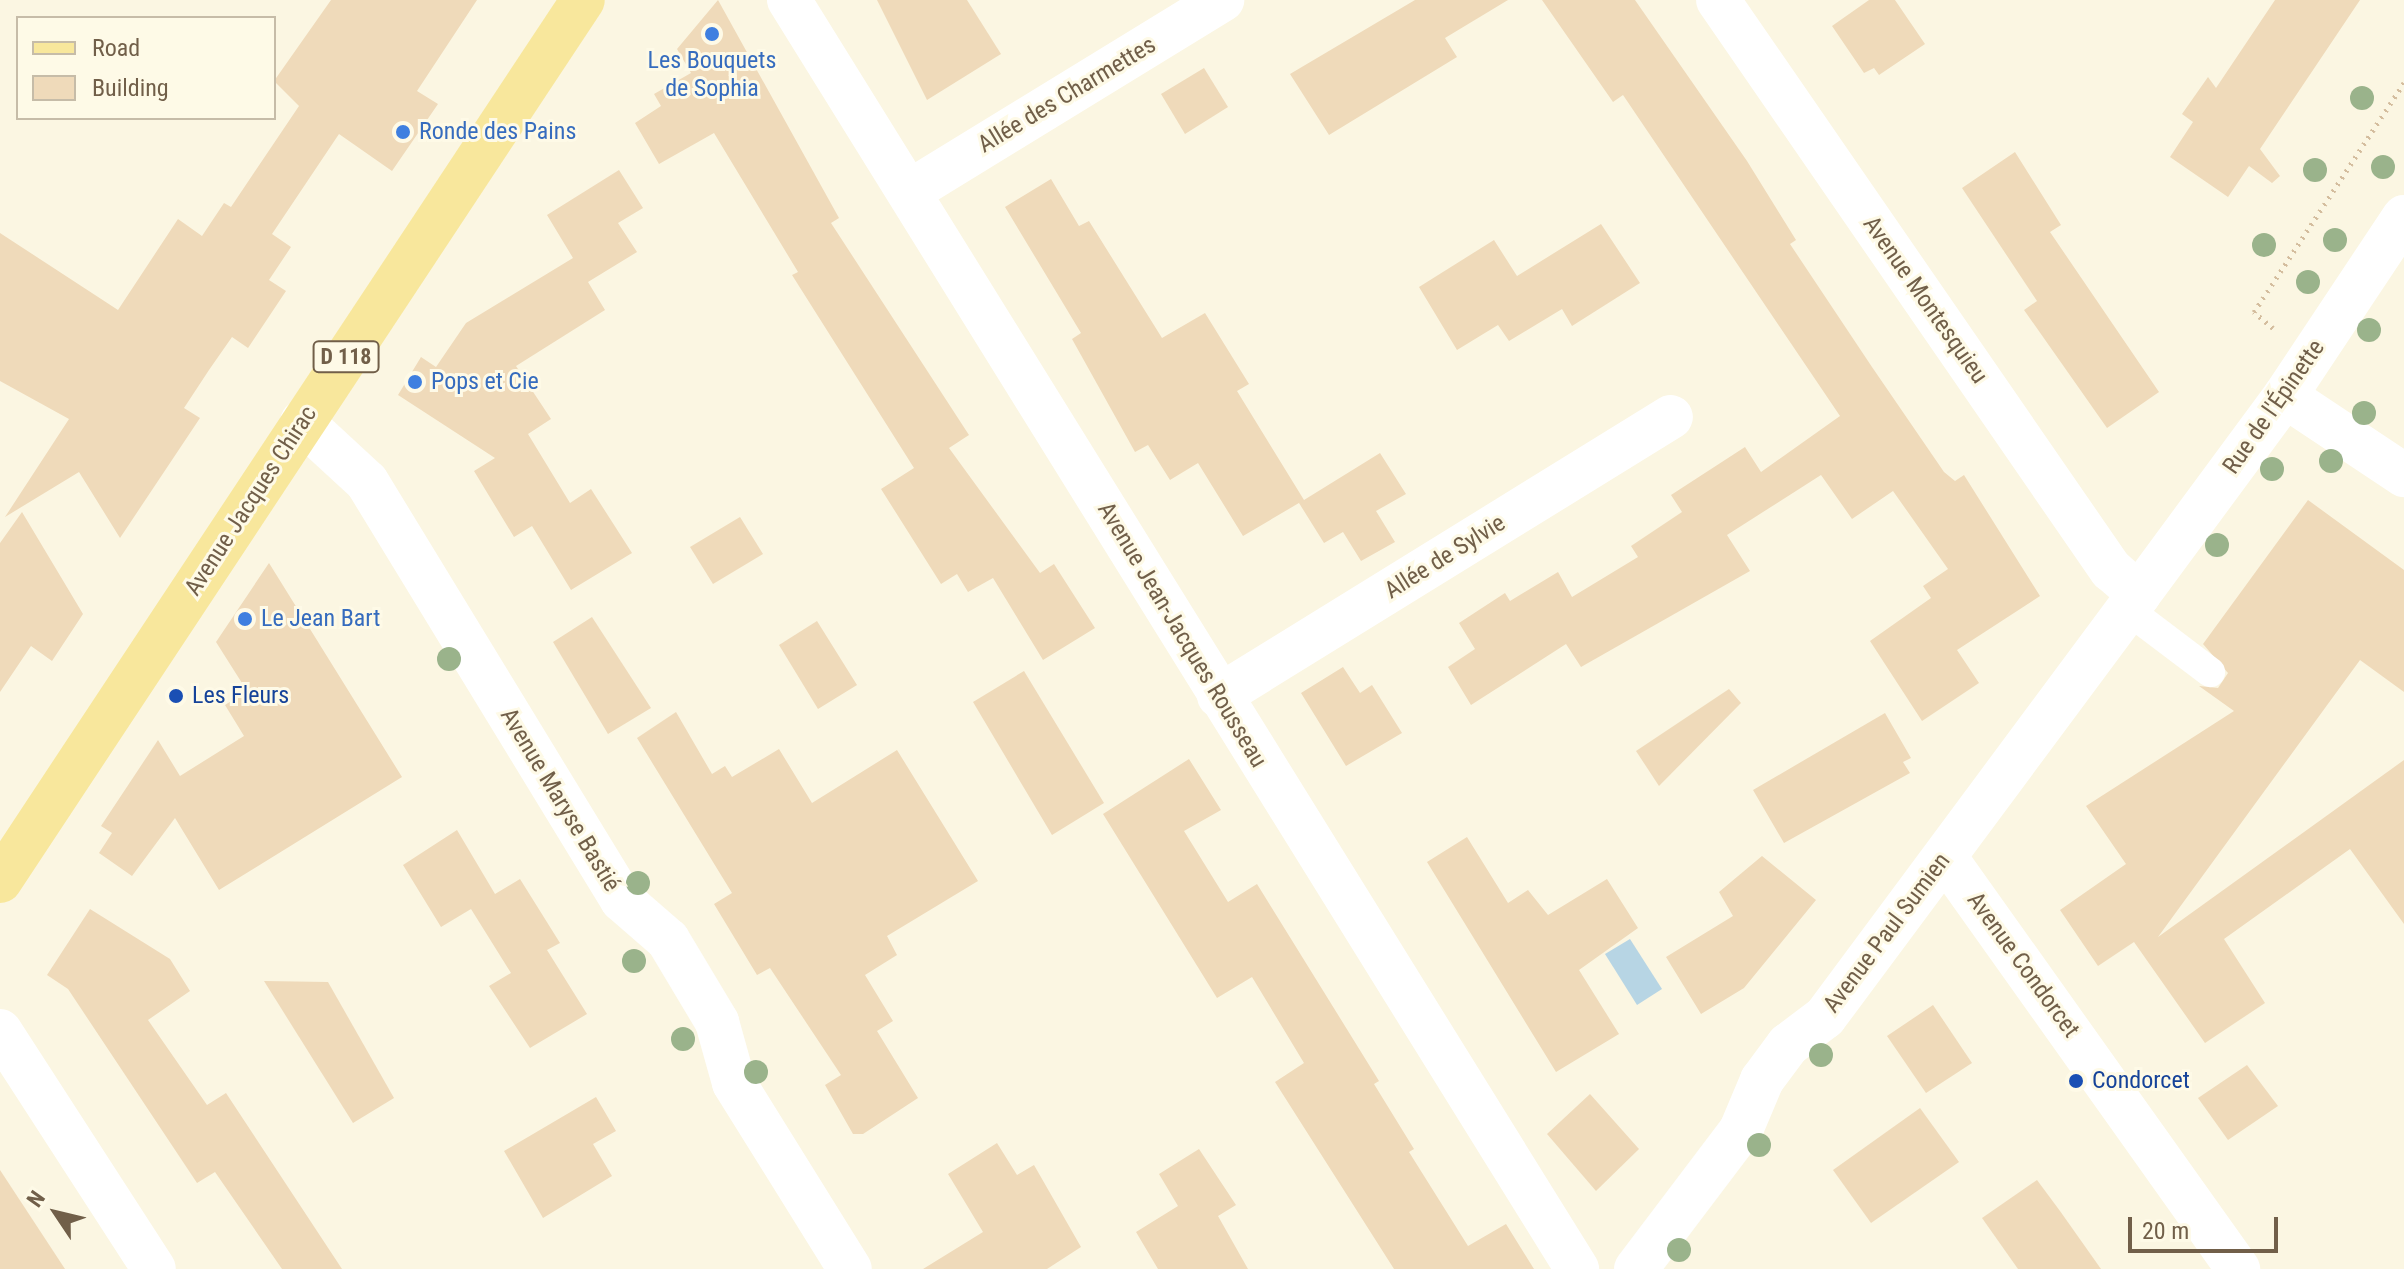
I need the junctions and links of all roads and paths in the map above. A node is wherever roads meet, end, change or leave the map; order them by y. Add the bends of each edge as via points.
1 (583, 0) edge
2 (789, 0) edge
3 (1222, 0) edge
4 (1718, 0) edge
5 (2404, 83) edge
6 (912, 190) junction
7 (2404, 217) edge
8 (2310, 357) junction
9 (2285, 396) junction
10 (1671, 417) dead end
11 (302, 422) junction
12 (2404, 475) edge
13 (2134, 602) junction
14 (2210, 672) dead end
15 (1219, 696) junction
16 (1945, 857) junction
17 (0, 881) edge
18 (0, 1031) edge
19 (154, 1269) edge
20 (850, 1269) edge
21 (1577, 1269) edge
22 (1636, 1269) edge
23 (2238, 1269) edge

1 - 11 main road, Avenue Jacques Chirac / D 118
2 - 6 street, Avenue Jean-Jacques Rousseau
3 - 6 street, Allée des Charmettes
4 - 13 street, Avenue Montesquieu
5 - 8 path via 2254,312
6 - 15 street, Avenue Jean-Jacques Rousseau
7 - 8 street, Rue de l'Épinette
8 - 9 street, Rue de l'Épinette
9 - 12 street
9 - 13 street, Rue de l'Épinette
10 - 15 street, Allée de Sylvie
11 - 17 main road, Avenue Jacques Chirac / D 118
11 - 20 street, Avenue Maryse Bastié via 367,482 622,900 668,940 717,1022 734,1083
13 - 14 lane
13 - 16 street, Avenue Paul Sumien
15 - 21 street, Avenue Jean-Jacques Rousseau
16 - 22 street, Avenue Paul Sumien via 1825,1017 1788,1045 1762,1080 1741,1130
16 - 23 street, Avenue Condorcet
18 - 19 street

